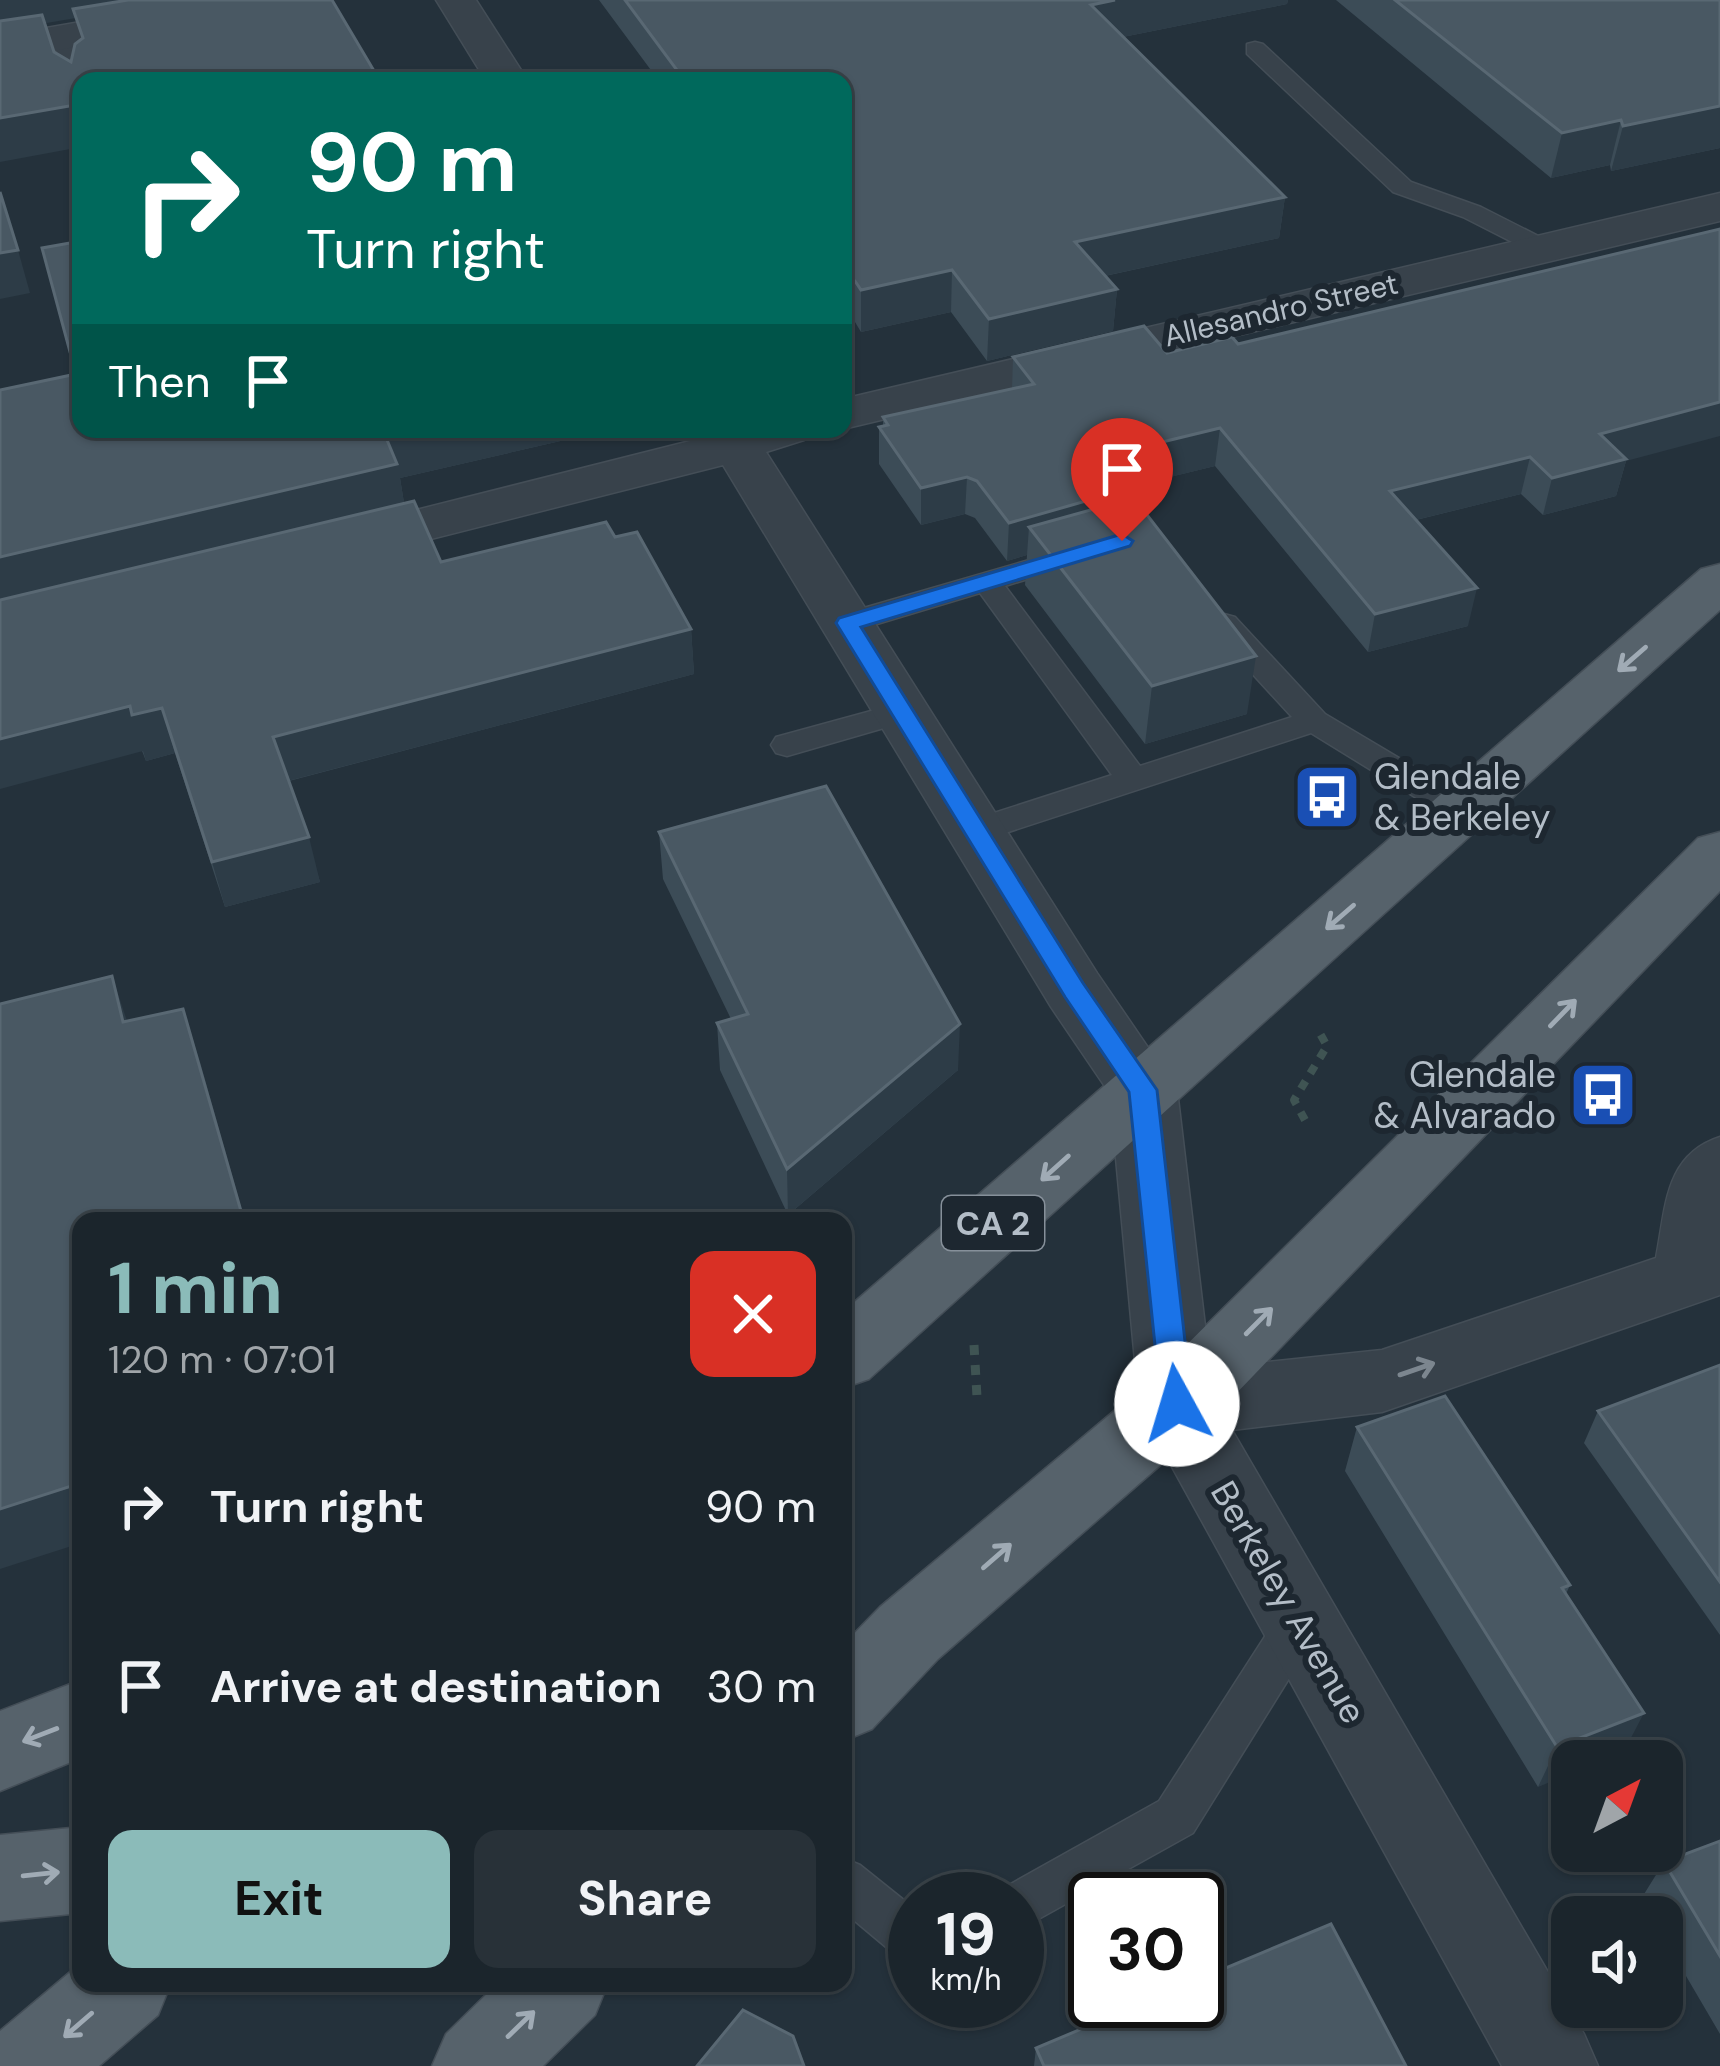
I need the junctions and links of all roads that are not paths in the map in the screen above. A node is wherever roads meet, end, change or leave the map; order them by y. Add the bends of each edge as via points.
1 (277, 0) edge
2 (456, 0) edge
3 (63, 37) junction
4 (0, 48) edge
5 (1255, 49) dead end
6 (74, 72) edge
7 (501, 72) edge
8 (1720, 207) edge
9 (1543, 248) junction
10 (852, 412) edge
11 (738, 438) edge
12 (751, 438) edge
13 (1100, 548) edge
14 (296, 556) edge
15 (1720, 581) edge
16 (987, 582) junction
17 (1201, 598) edge
18 (847, 623) junction
19 (904, 712) junction
20 (1314, 721) junction
21 (787, 746) dead end
22 (1133, 781) junction
23 (1461, 810) junction
24 (978, 830) junction
25 (1720, 853) edge
26 (1143, 1090) junction
27 (1720, 1164) edge
28 (1704, 1271) edge
29 (852, 1349) edge
30 (1177, 1404) junction
31 (1300, 1621) junction
32 (876, 1652) edge
33 (852, 1688) edge
34 (72, 1723) edge
35 (0, 1751) edge
36 (72, 1871) edge
37 (0, 1878) edge
38 (852, 1888) edge
39 (1044, 1892) edge
40 (888, 1918) edge
41 (116, 1992) edge
42 (554, 1992) edge
43 (30, 2066) edge
44 (478, 2066) edge
45 (1552, 2066) edge

1 - 3 street
2 - 7 street
3 - 4 street
3 - 6 lane
5 - 9 lane via 1402,188
8 - 9 street, Allesandro Street
9 - 10 street, Allesandro Street
11 - 14 street
12 - 18 street, Berkeley Avenue
13 - 16 lane
15 -> 23 main road, CA 2
16 - 18 lane
16 - 22 lane
17 - 20 lane
18 - 19 street, Berkeley Avenue
19 - 21 lane
19 - 24 street, Berkeley Avenue
20 - 22 lane
20 - 23 lane
22 - 24 lane
23 -> 26 main road, CA 2
24 - 26 street, Berkeley Avenue
30 -> 25 main road
26 -> 29 main road, CA 2
26 - 30 street, Berkeley Avenue
27 - 28 street via 1705,1184
30 -> 28 street via 1382,1381
30 - 31 street, Berkeley Avenue
32 -> 30 main road
31 - 39 lane via 1176,1817
31 - 45 street, Berkeley Avenue
32 - 33 main road
34 -> 35 main road
37 -> 36 main road
38 - 40 lane
41 -> 43 main road
44 -> 42 main road

